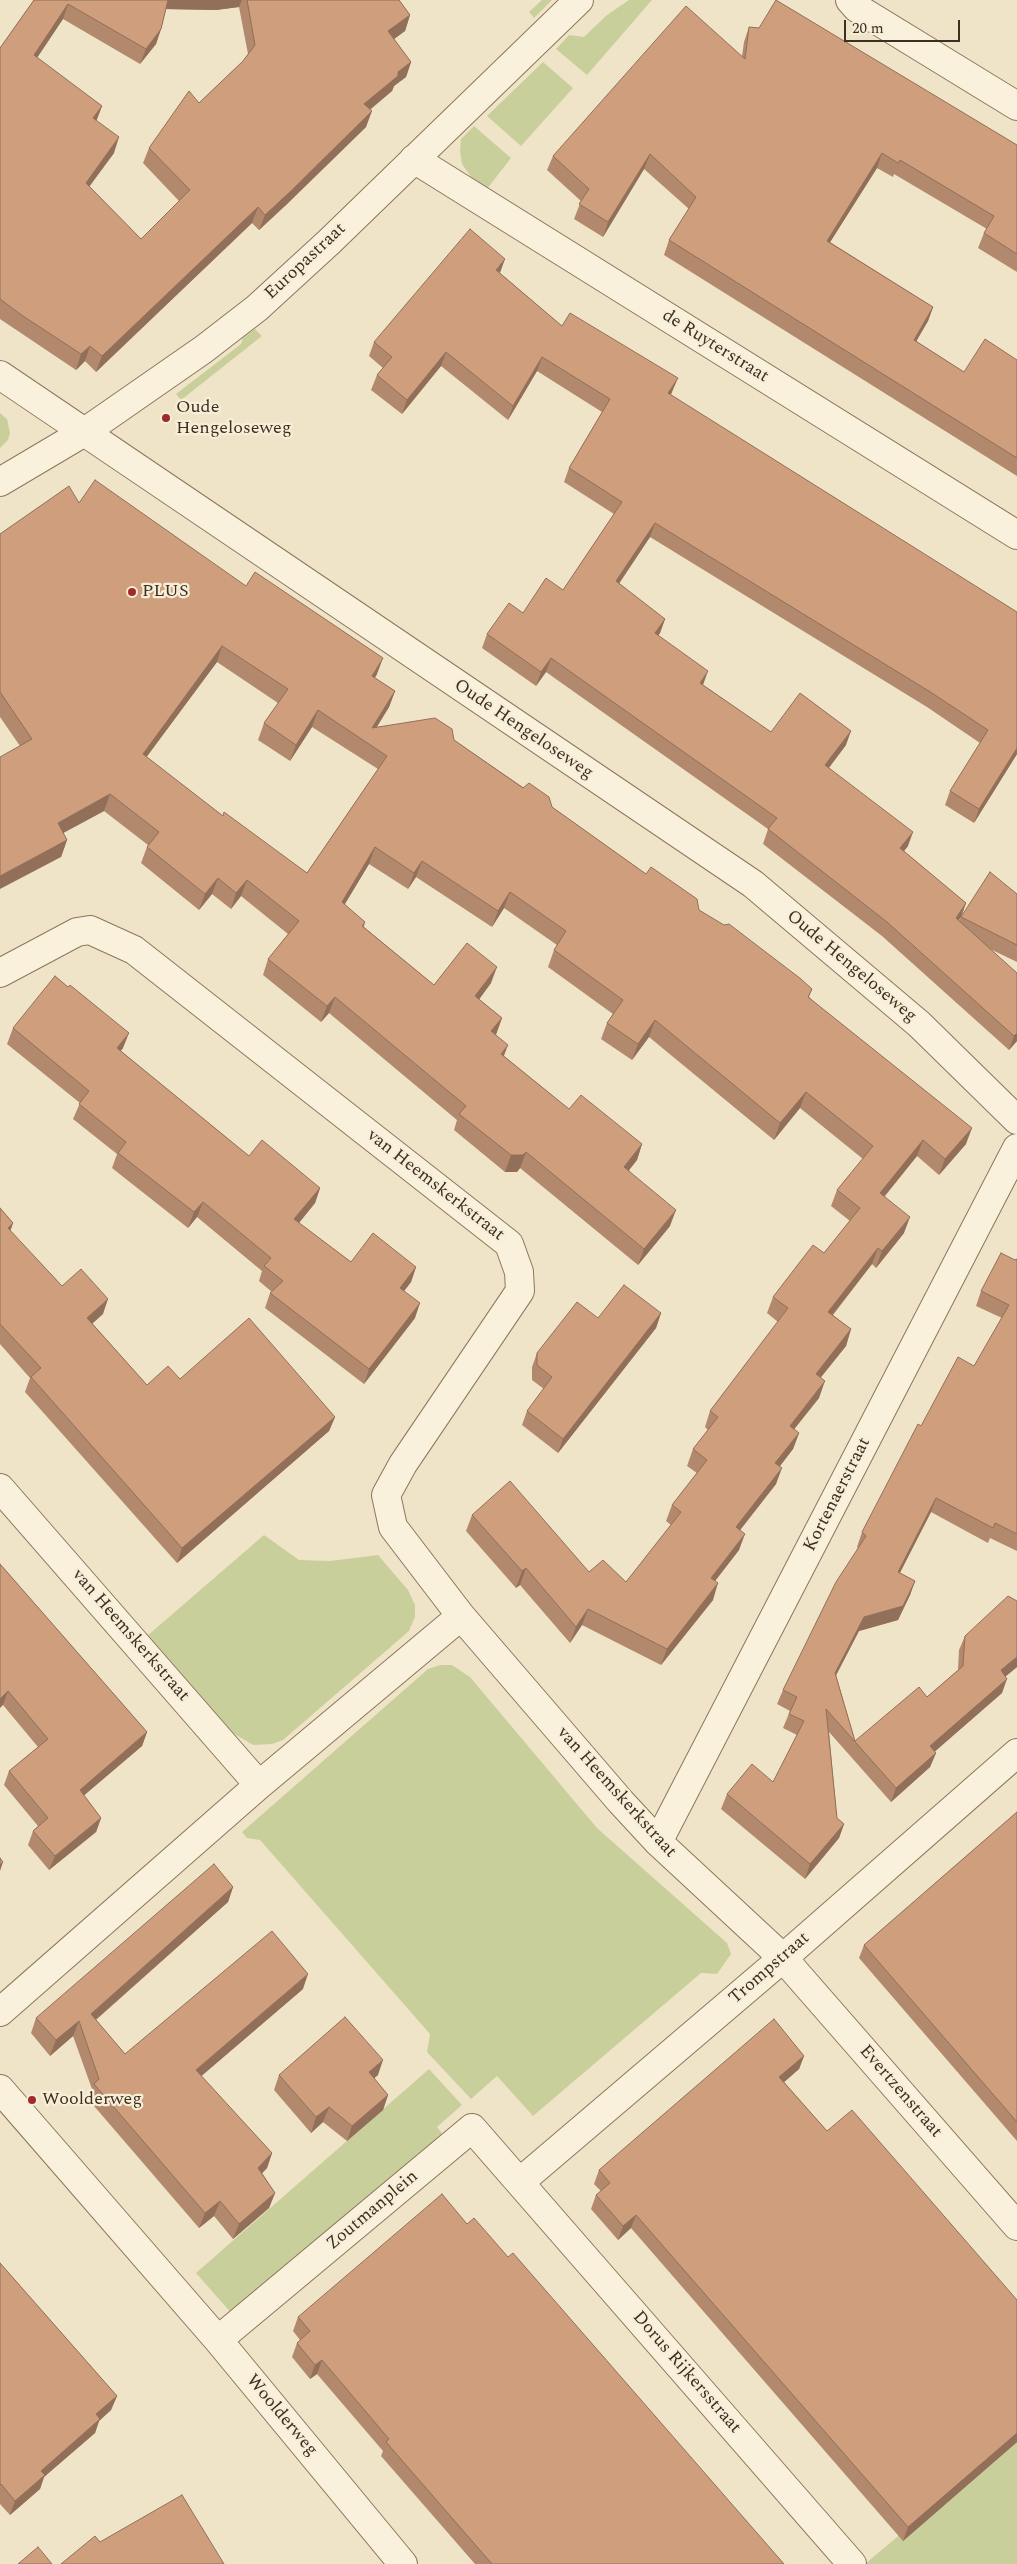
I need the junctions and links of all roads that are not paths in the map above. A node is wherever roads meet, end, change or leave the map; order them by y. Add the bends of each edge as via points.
1 (579, 0) edge
2 (850, 0) edge
3 (1017, 106) edge
4 (414, 158) junction
5 (0, 375) edge
6 (86, 431) junction
7 (0, 482) edge
8 (1017, 535) edge
9 (0, 973) edge
10 (1017, 1120) edge
11 (1017, 1148) edge
12 (0, 1488) edge
13 (461, 1616) junction
14 (1017, 1752) edge
15 (259, 1785) junction
16 (658, 1842) junction
17 (783, 1958) junction
18 (0, 2012) edge
19 (0, 2089) edge
20 (520, 2182) junction
21 (1017, 2226) edge
22 (218, 2340) junction
23 (403, 2564) edge
24 (852, 2564) edge

1 - 4 street, Europastraat
2 - 3 street via 857,8
4 - 6 street, Europastraat via 257,308
4 - 8 street, de Ruyterstraat
5 - 6 street, Oude Hengeloseweg
6 - 7 street, Europastraat
6 - 10 street, Oude Hengeloseweg via 753,884 919,1024
9 - 13 street, van Heemskerkstraat via 77,932 90,930 116,940 134,950 509,1244 519,1272 520,1291 403,1464 386,1495 393,1527
11 - 16 street, Kortenaerstraat
12 - 15 street, van Heemskerkstraat
13 - 15 street
13 - 16 street, van Heemskerkstraat
14 - 17 street, Trompstraat
15 - 18 street
16 - 17 street, van Heemskerkstraat
17 - 20 street, Trompstraat
17 - 21 street, Evertzenstraat
19 - 22 street, Woolderweg
20 - 22 street, Zoutmanplein via 472,2128
20 - 24 street, Dorus Rijkersstraat
22 - 23 street, Woolderweg

